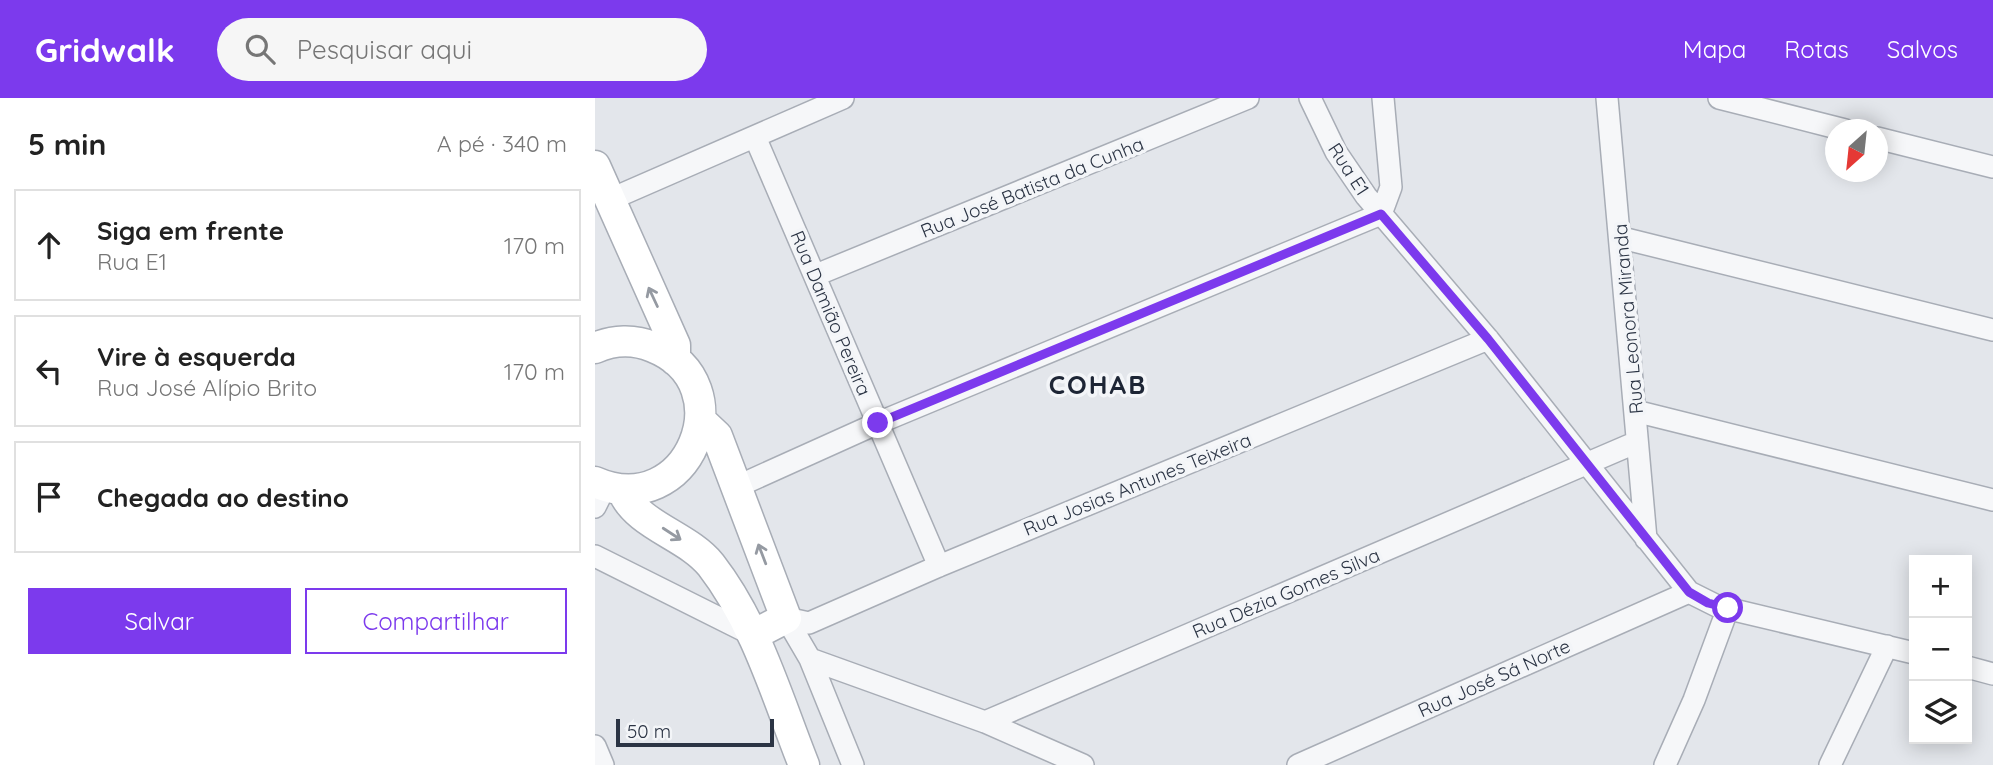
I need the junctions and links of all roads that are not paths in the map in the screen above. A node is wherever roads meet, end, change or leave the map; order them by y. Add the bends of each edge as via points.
1 (843, 98) edge
2 (1248, 98) edge
3 (1310, 98) edge
4 (1383, 98) edge
5 (1607, 98) edge
6 (1719, 98) edge
7 (1825, 125) edge
8 (755, 136) junction
9 (1888, 141) edge
10 (595, 166) edge
11 (1993, 167) edge
12 (609, 200) junction
13 (1381, 214) junction
14 (1622, 238) junction
15 (816, 275) junction
16 (1993, 330) edge
17 (1488, 339) junction
18 (595, 348) edge
19 (675, 360) junction
20 (1635, 411) junction
21 (701, 420) junction
22 (878, 423) junction
23 (1637, 442) junction
24 (1587, 463) junction
25 (736, 487) junction
26 (604, 491) edge
27 (1993, 500) edge
28 (1647, 540) junction
29 (595, 556) edge
30 (939, 566) junction
31 (1689, 592) junction
32 (1728, 608) junction
33 (786, 618) junction
34 (753, 635) junction
35 (1887, 646) junction
36 (1909, 652) edge
37 (810, 659) junction
38 (1972, 668) edge
39 (1993, 674) edge
40 (985, 722) junction
41 (595, 746) edge
42 (603, 765) edge
43 (804, 765) edge
44 (853, 765) edge
45 (1083, 765) edge
46 (1299, 765) edge
47 (1665, 765) edge
48 (1830, 765) edge

1 - 8 street
2 - 15 street, Rua José Batista da Cunha
3 - 13 street, Rua E1 via 1343,164
4 - 13 street via 1391,187
5 - 14 street, Rua Leonora Miranda
6 - 7 street
8 - 12 street
8 - 15 street, Rua Damião Pereira
9 - 11 street
10 - 12 street
19 -> 12 street via 675,345
13 - 17 street, Rua E1
13 - 22 street
14 - 16 street
14 - 20 street, Rua Leonora Miranda
15 - 22 street, Rua Damião Pereira
17 - 24 street, Rua E1
17 - 30 street, Rua Josias Antunes Teixeira
18 - 19 street via 630,341 662,350
19 - 21 street via 695,387
20 - 23 street, Rua Leonora Miranda
20 - 27 street
21 - 25 street via 717,436
21 - 26 street via 692,452 669,476 639,489
22 - 25 street
22 - 30 street, Rua Damião Pereira
23 - 24 street, Rua Dézia Gomes Silva
23 - 28 street, Rua Leonora Miranda
24 - 28 street, Rua E1
24 - 40 street, Rua Dézia Gomes Silva
33 -> 25 street
26 -> 34 street via 693,547 710,565
28 - 31 street, Rua E1
29 - 34 street
30 - 33 street, Rua Josias Antunes Teixeira via 809,623
31 - 32 street, Rua E1
31 - 46 street, Rua José Sá Norte
32 - 35 street, Rua E1
32 - 47 street
33 - 34 street
33 - 37 street
34 - 43 street
35 - 36 street, Rua E1
35 - 48 street
37 - 40 street
37 - 44 street
38 - 39 street
40 - 45 street
41 - 42 street

